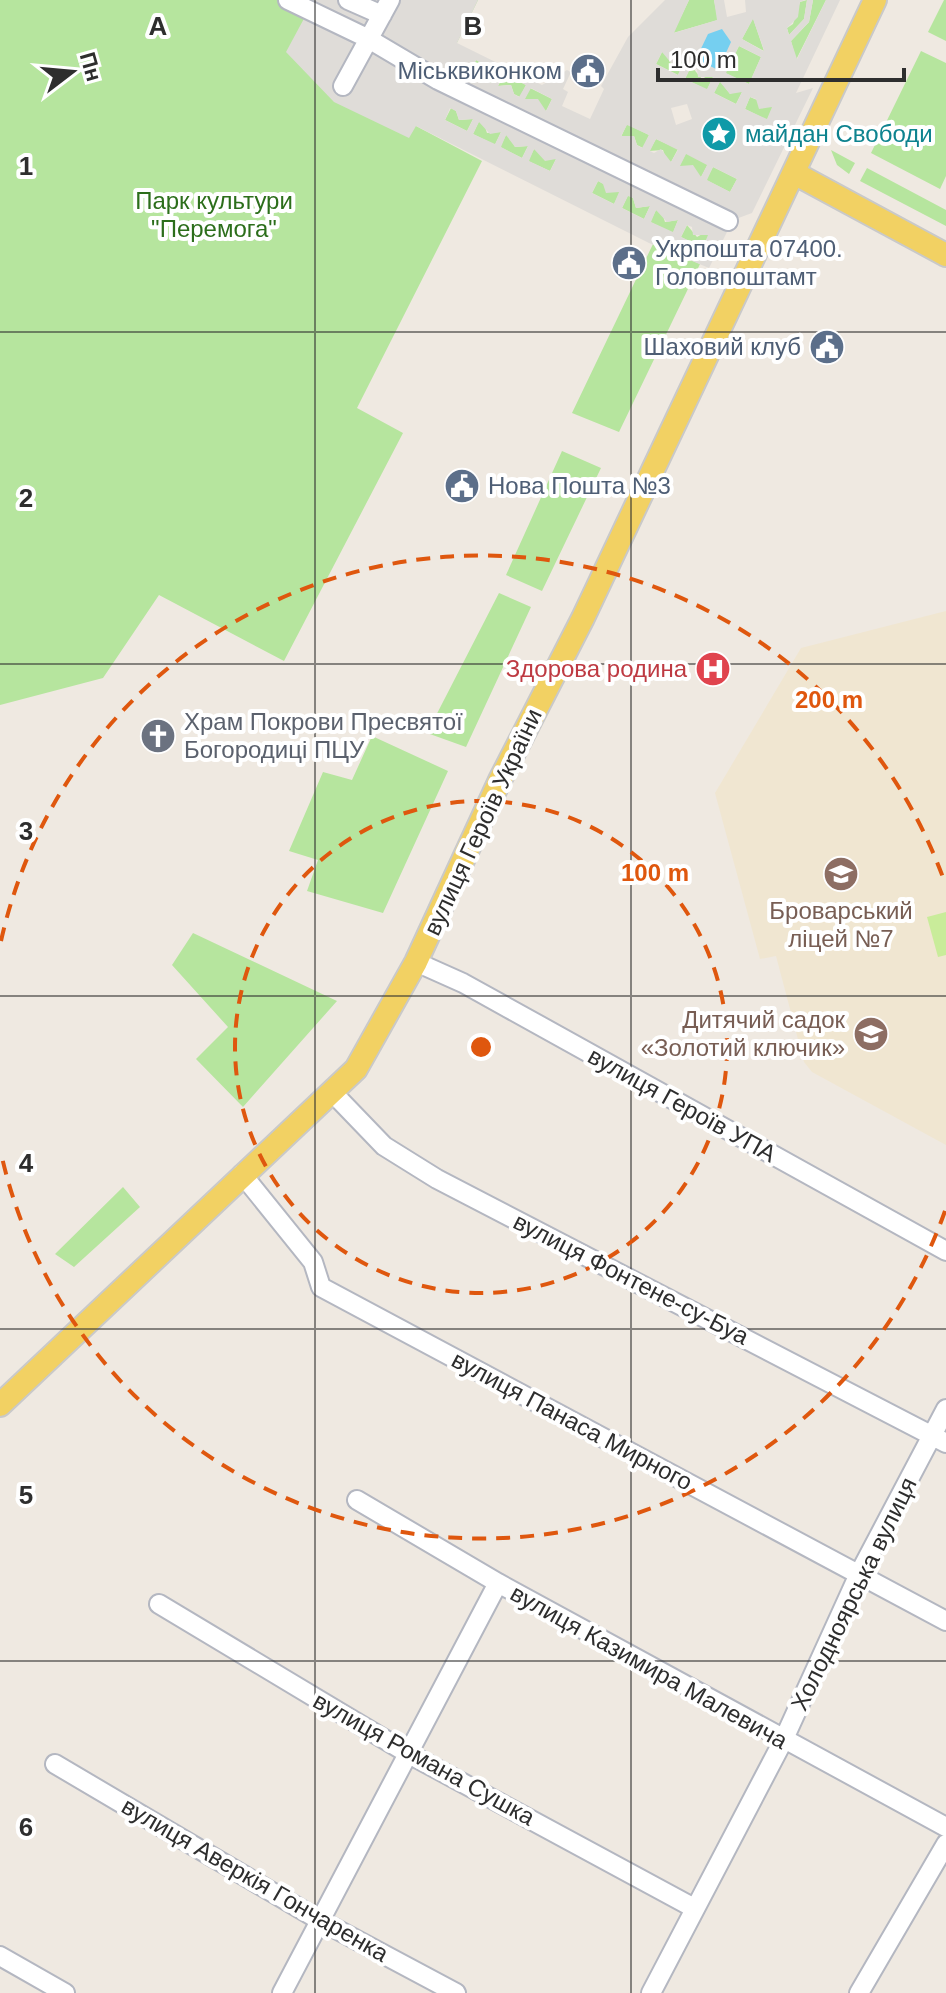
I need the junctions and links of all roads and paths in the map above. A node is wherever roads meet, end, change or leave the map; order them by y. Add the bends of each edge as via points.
1 (288, 0) edge
2 (348, 0) edge
3 (875, 0) edge
4 (386, 8) edge
5 (367, 38) junction
6 (343, 86) dead end
7 (794, 173) junction
8 (728, 221) dead end
9 (946, 255) edge
10 (416, 962) junction
11 (332, 1092) junction
12 (242, 1174) junction
13 (946, 1251) edge
14 (0, 1405) edge
15 (946, 1409) edge
16 (939, 1439) edge
17 (357, 1500) dead end
18 (859, 1574) junction
19 (498, 1583) junction
20 (159, 1604) dead end
21 (946, 1621) edge
22 (783, 1741) junction
23 (409, 1754) junction
24 (55, 1764) dead end
25 (946, 1827) edge
26 (946, 1844) edge
27 (694, 1908) junction
28 (321, 1921) junction
29 (0, 1956) edge
30 (655, 1992) edge
31 (65, 1993) edge
32 (282, 1993) edge
33 (456, 1993) edge
34 (859, 1993) edge

1 - 5 street
2 - 4 street
3 - 7 main road, вулиця Героїв України
4 - 5 street
5 - 6 street
5 - 8 street via 438,80
7 - 9 main road
7 - 10 main road, вулиця Героїв України
10 - 11 main road, вулиця Героїв України via 356,1069
10 - 13 street, вулиця Героїв УПА via 463,983
11 - 12 main road, вулиця Героїв України
11 - 16 street, вулиця Фонтене-су-Буа via 384,1146 437,1179
12 - 14 main road, вулиця Героїв України
12 - 18 street, вулиця Панаса Мирного via 313,1262 321,1287
15 - 16 street, Холодноярська вулиця
16 - 18 street, Холодноярська вулиця
17 - 19 street, вулиця Казимира Малевича
18 - 21 street, вулиця Панаса Мирного
18 - 22 street, Холодноярська вулиця
19 - 22 street, вулиця Казимира Малевича
19 - 23 street
20 - 23 street, вулиця Романа Сушка
22 - 25 street, вулиця Казимира Малевича
22 - 27 street, Холодноярська вулиця
23 - 27 street, вулиця Романа Сушка
23 - 28 street
24 - 28 street, вулиця Аверкія Гончаренка
26 - 34 street
27 - 30 street, Холодноярська вулиця
28 - 32 street
28 - 33 street, вулиця Аверкія Гончаренка
29 - 31 street

